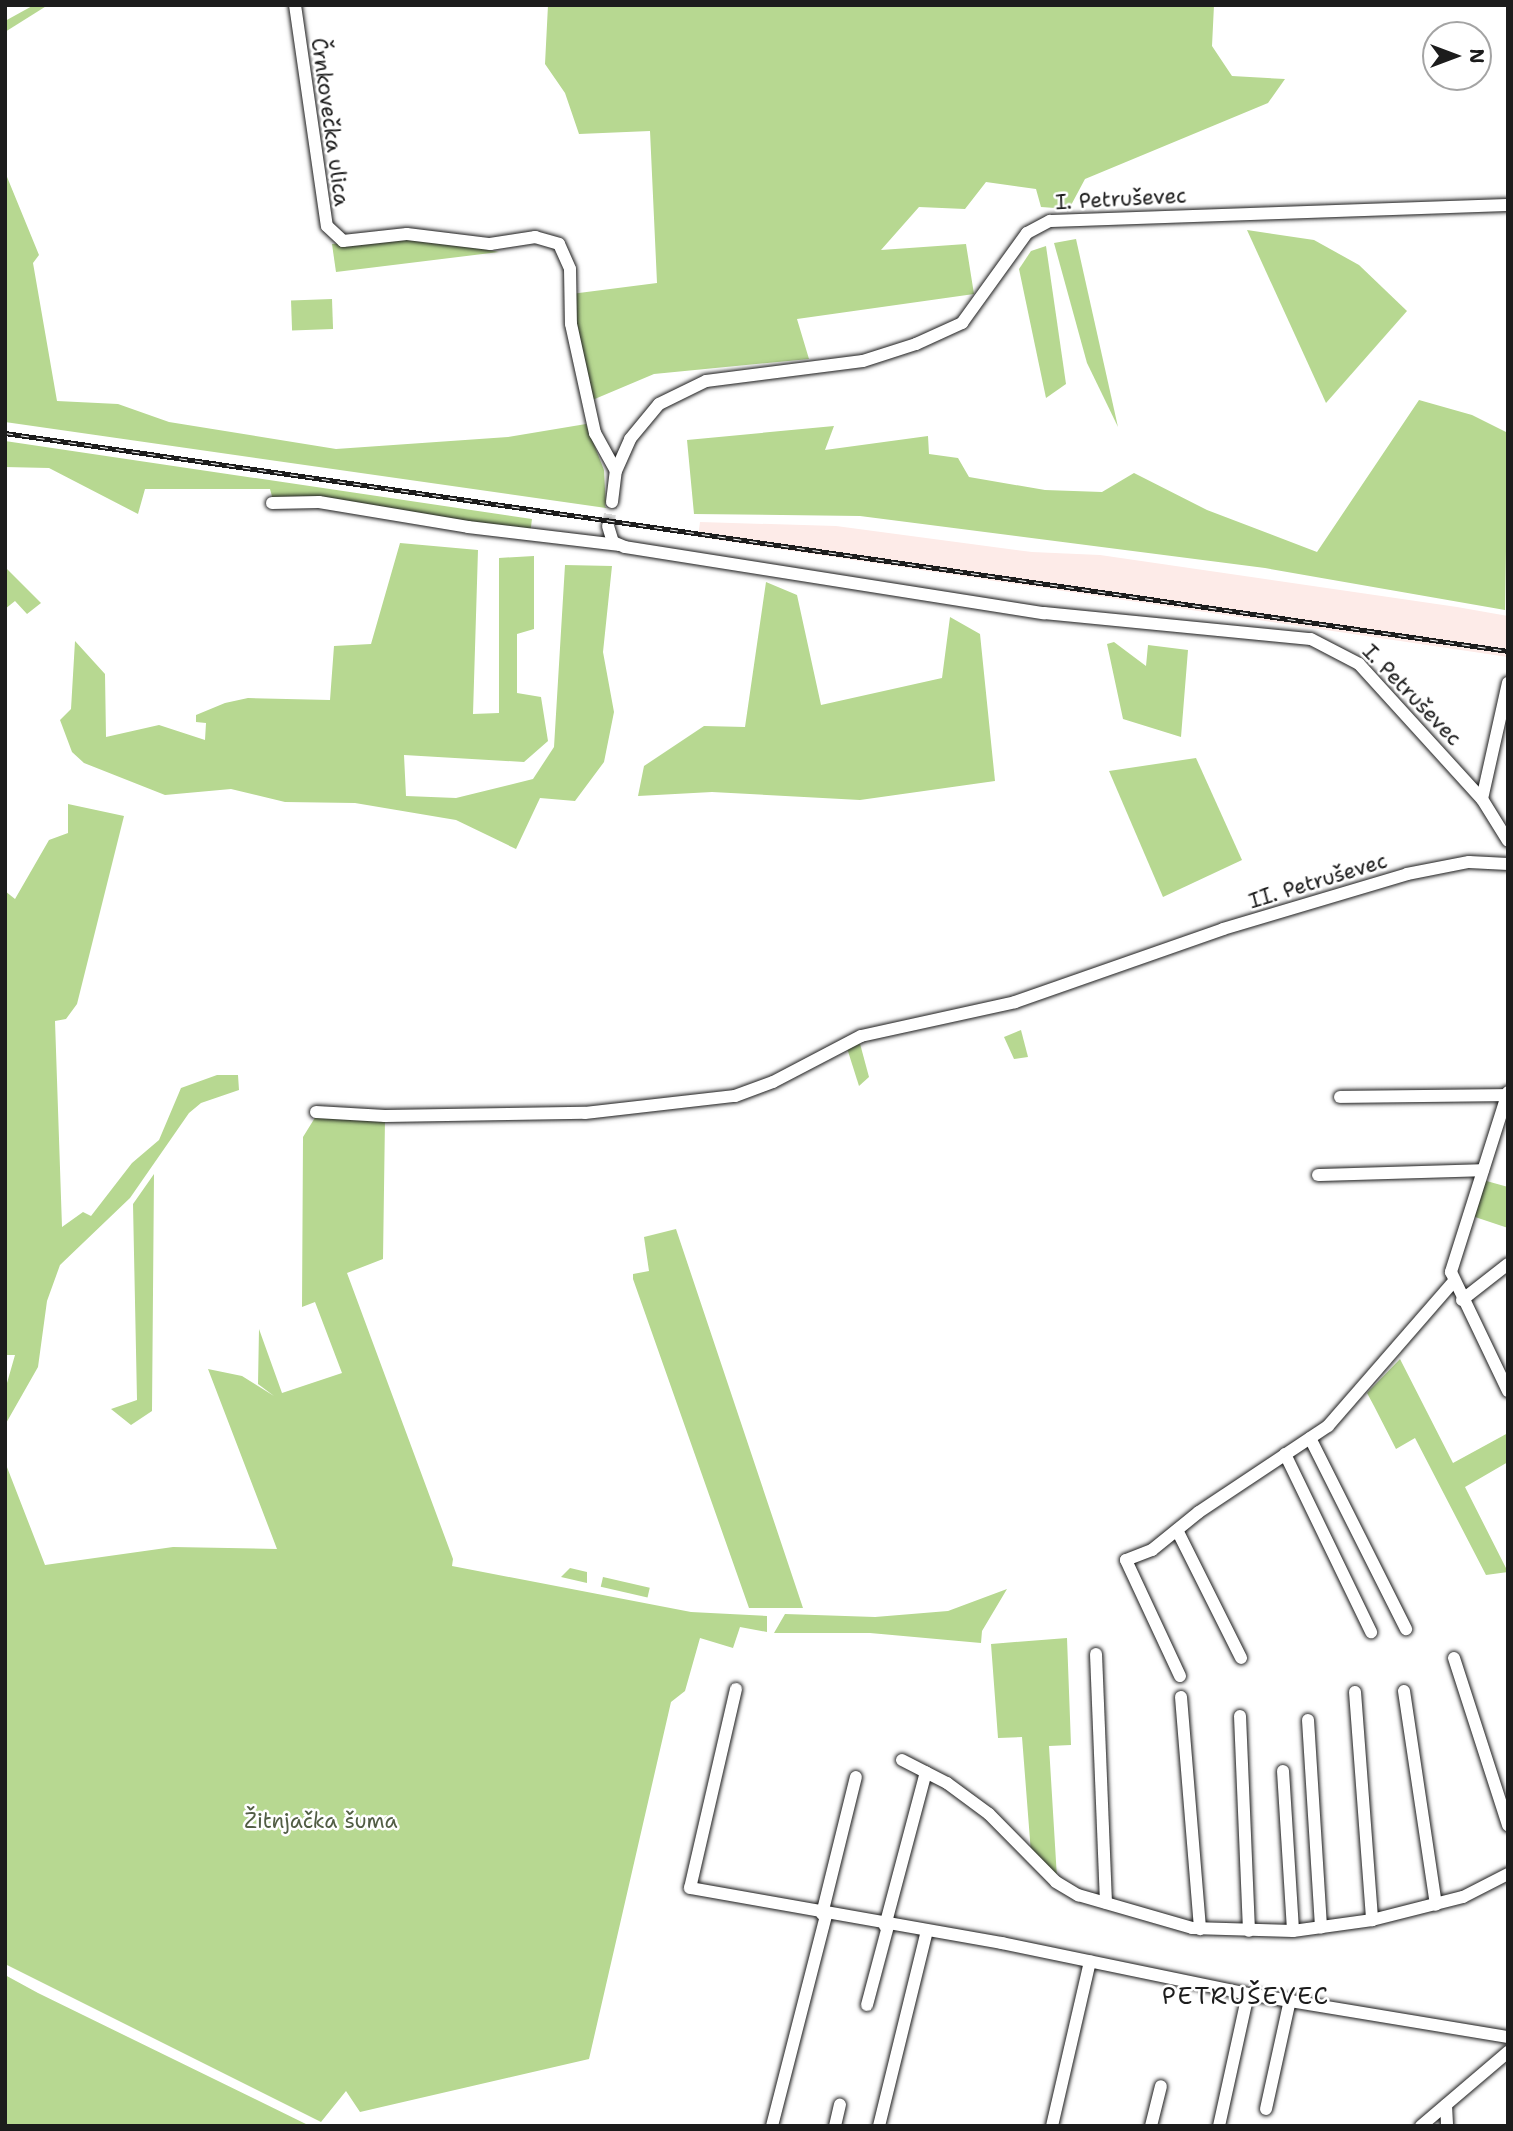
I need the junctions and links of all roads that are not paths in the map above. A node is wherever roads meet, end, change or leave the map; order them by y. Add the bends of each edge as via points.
1 (295, 5) edge
2 (1508, 205) edge
3 (616, 471) junction
4 (612, 502) tunnel mouth
5 (272, 503) dead end
6 (608, 526) tunnel mouth
7 (618, 545) junction
8 (1508, 683) edge
9 (1482, 799) junction
10 (1508, 841) edge
11 (1508, 864) edge
12 (1507, 1094) edge
13 (1340, 1097) dead end
14 (316, 1112) dead end
15 (1483, 1170) junction
16 (1318, 1175) dead end
17 (1508, 1264) edge
18 (1453, 1282) junction
19 (1462, 1300) junction
20 (1508, 1391) edge
21 (1310, 1438) junction
22 (1284, 1454) junction
23 (1177, 1530) junction
24 (1406, 1629) dead end
25 (1371, 1632) dead end
26 (1096, 1654) dead end
27 (1241, 1658) dead end
28 (1454, 1658) dead end
29 (1180, 1676) dead end
30 (736, 1689) dead end
31 (1404, 1691) dead end
32 (1356, 1692) dead end
33 (1181, 1697) dead end
34 (1240, 1716) dead end
35 (1308, 1720) dead end
36 (902, 1760) dead end
37 (1283, 1771) dead end
38 (926, 1772) junction
39 (856, 1777) dead end
40 (1508, 1825) edge
41 (1508, 1874) edge
42 (1106, 1903) junction
43 (1436, 1905) junction
44 (824, 1914) junction
45 (1372, 1920) junction
46 (886, 1926) junction
47 (1321, 1928) junction
48 (1200, 1929) junction
49 (1249, 1930) junction
50 (927, 1931) junction
51 (1293, 1931) junction
52 (1090, 1961) junction
53 (1248, 1994) junction
54 (1290, 2000) junction
55 (867, 2005) dead end
56 (1508, 2037) edge
57 (1508, 2052) edge
58 (1161, 2086) dead end
59 (840, 2105) dead end
60 (1447, 2105) junction
61 (1266, 2109) dead end
62 (772, 2126) edge
63 (835, 2126) edge
64 (879, 2126) edge
65 (1052, 2126) edge
66 (1151, 2126) edge
67 (1219, 2126) edge
68 (1421, 2126) edge
69 (1447, 2126) edge

1 - 3 street, Črnkovečka ulica via 327,226 343,241 407,234 490,244 536,237 559,244 570,270 571,324 595,433
2 - 3 street, I. Petruševec via 1050,221 1027,233 962,323 916,344 863,360 687,387 644,418
3 - 4 street, I. Petruševec
5 - 7 street, I. Petruševec via 319,502 495,531
6 - 7 street via 610,538
7 - 9 street, I. Petruševec via 1044,612 1311,639 1359,664
8 - 9 street, I. Petruševec
9 - 10 street, I. Petruševec
11 - 14 street, II. Petruševec via 1469,862 1407,874 1015,1002 861,1036 735,1097 585,1113
12 - 13 street
12 - 15 street
15 - 16 street
15 - 18 street via 1453,1258
17 - 19 street
18 - 19 street
18 - 21 street via 1349,1407
19 - 20 street
21 - 22 street
21 - 24 street
22 - 23 street
22 - 25 street
23 - 27 street
23 - 29 street via 1152,1550 1126,1560
26 - 42 street
28 - 40 street
30 - 44 street via 690,1888
31 - 43 street
32 - 45 street
33 - 48 street
34 - 49 street
35 - 47 street
36 - 38 street
37 - 51 street
38 - 42 street via 989,1814 1056,1882
38 - 46 street
39 - 44 street
41 - 43 street
42 - 48 street
43 - 45 street
44 - 46 street
44 - 62 street
45 - 47 street
46 - 50 street
46 - 55 street
47 - 51 street
48 - 49 street
49 - 51 street
50 - 52 street
50 - 64 street
52 - 53 street
52 - 65 street
53 - 54 street
53 - 67 street
54 - 56 street
54 - 61 street
57 - 60 street
58 - 66 street
59 - 63 street
60 - 68 street
60 - 69 street

